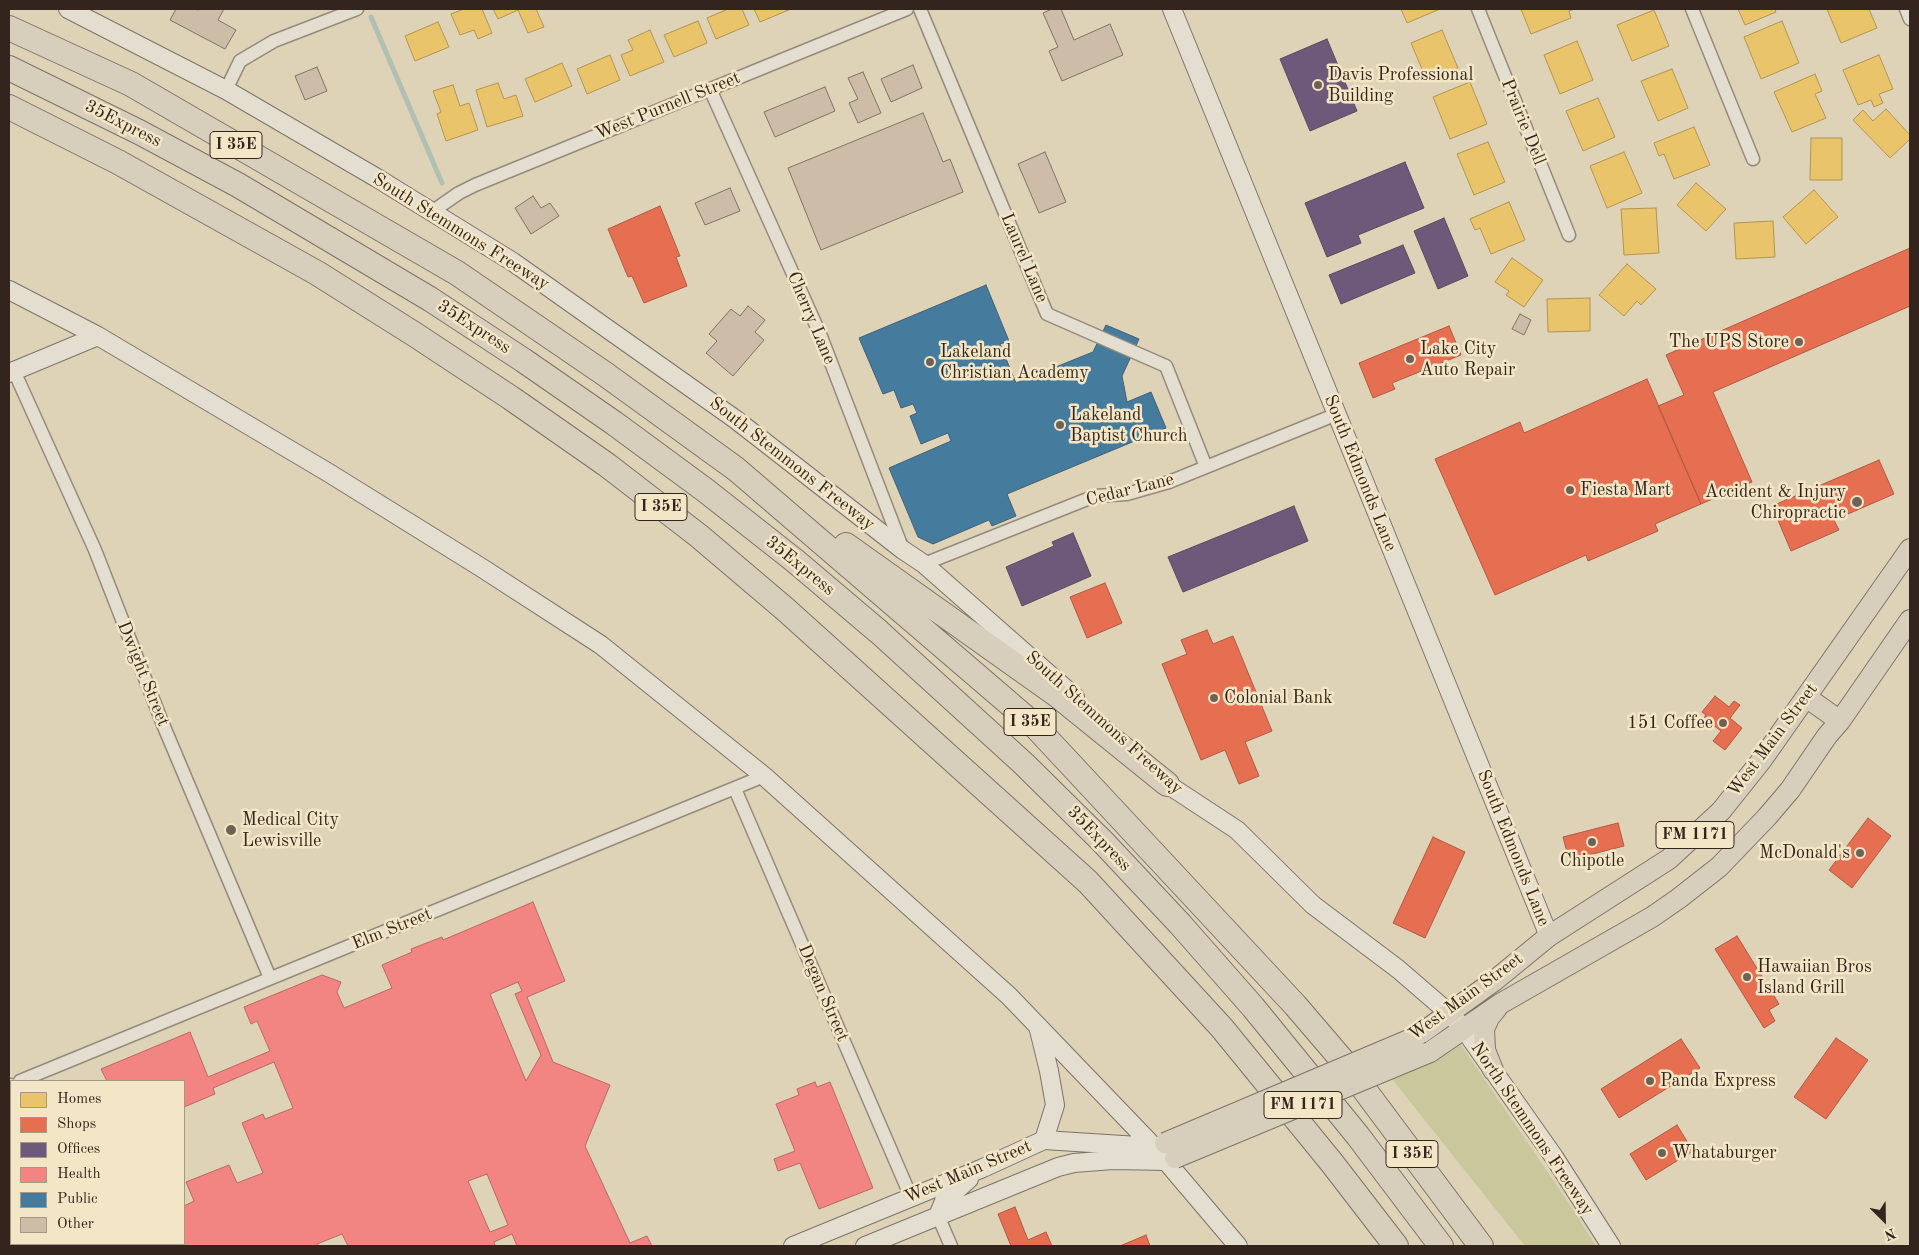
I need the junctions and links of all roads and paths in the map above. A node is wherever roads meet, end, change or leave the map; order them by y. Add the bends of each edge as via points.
1 (68, 9) edge
2 (357, 9) edge
3 (907, 9) edge
4 (920, 9) edge
5 (1172, 9) edge
6 (1478, 9) edge
7 (1692, 9) edge
8 (1906, 9) edge
9 (1910, 19) edge
10 (9, 28) edge
11 (9, 68) edge
12 (710, 89) junction
13 (226, 90) junction
14 (9, 107) edge
15 (1752, 159) dead end
16 (433, 211) junction
17 (1569, 235) dead end
18 (9, 290) edge
19 (98, 336) junction
20 (11, 372) edge
21 (1337, 414) junction
22 (1206, 467) junction
23 (736, 469) junction
24 (1910, 549) edge
25 (903, 550) junction
26 (924, 564) junction
27 (1910, 620) edge
28 (1806, 697) junction
29 (1840, 721) junction
30 (764, 776) junction
31 (1167, 784) junction
32 (735, 789) junction
33 (1549, 936) junction
34 (270, 978) junction
35 (1500, 1004) junction
36 (1449, 1013) junction
37 (1037, 1023) junction
38 (1464, 1029) junction
39 (1493, 1070) junction
40 (22, 1080) edge
41 (1044, 1140) junction
42 (1165, 1152) junction
43 (983, 1168) junction
44 (911, 1197) junction
45 (938, 1216) junction
46 (793, 1246) edge
47 (865, 1246) edge
48 (951, 1246) edge
49 (1238, 1246) edge
50 (1396, 1246) edge
51 (1441, 1246) edge
52 (1481, 1246) edge
53 (1611, 1246) edge

1 - 13 main road, South Stemmons Freeway
2 - 13 street via 274,41 240,61
3 - 12 street, West Purnell Street
4 - 22 street, Laurel Lane via 1047,314 1166,366
5 - 21 main road, South Edmonds Lane
6 - 17 street, Prairie Dell
7 - 15 street
8 - 9 street
10 - 23 highway, I 35E via 131,84 457,273
11 - 51 highway, 35Express via 238,185 430,299 614,423 794,560 879,632 1024,764 1110,849 1252,1007 1358,1136
12 - 16 street, West Purnell Street via 476,185
12 - 25 street, Cherry Lane via 820,334
13 - 16 main road, South Stemmons Freeway
14 - 50 highway, I 35E via 118,162 317,273 503,392 699,536 1088,882 1222,1028
16 - 25 main road, South Stemmons Freeway via 513,262 735,418
18 - 19 main road
19 - 20 main road
19 - 30 main road via 329,473 601,645
20 - 34 street, Dwight Street via 95,550 162,722
21 - 22 street, Cedar Lane
21 - 33 main road, South Edmonds Lane
22 - 26 street, Cedar Lane via 1127,494 1095,496
23 - 31 highway via 1056,695
23 - 52 highway, I 35E via 1032,723 1295,1005 1343,1061
24 - 28 main road, West Main Street / FM 1171
25 - 26 main road, South Stemmons Freeway
26 - 31 main road, South Stemmons Freeway via 1049,672
27 - 29 main road, West Main Street / FM 1171
28 - 29 main road
28 - 33 main road, West Main Street / FM 1171 via 1761,761 1720,811 1669,859
29 - 35 main road, West Main Street / FM 1171 via 1790,790 1719,867 1652,917
30 - 32 street, Elm Street
30 - 37 main road
31 - 36 main road, South Stemmons Freeway via 1237,830 1313,905 1398,969
32 - 34 street, Elm Street
32 - 44 street, Degan Street
33 - 36 main road, West Main Street / FM 1171
34 - 40 street, Elm Street
35 - 38 main road, West Main Street / FM 1171
35 - 39 main road via 1488,1018 1484,1029 1485,1050
36 - 38 main road, North Stemmons Freeway
36 - 42 main road, West Main Street / FM 1171, bridge via 1416,1037
37 - 41 main road via 1055,1105
37 - 42 main road
38 - 39 main road, North Stemmons Freeway
38 - 42 main road, West Main Street / FM 1171, bridge via 1430,1052
39 - 53 main road, North Stemmons Freeway
41 - 42 main road, West Main Street
41 - 43 main road, West Main Street
42 - 45 main road, West Main Street via 1058,1166
42 - 49 main road
43 - 44 main road, West Main Street
43 - 45 main road via 944,1201
44 - 46 main road, West Main Street
45 - 47 main road, West Main Street
45 - 48 street

